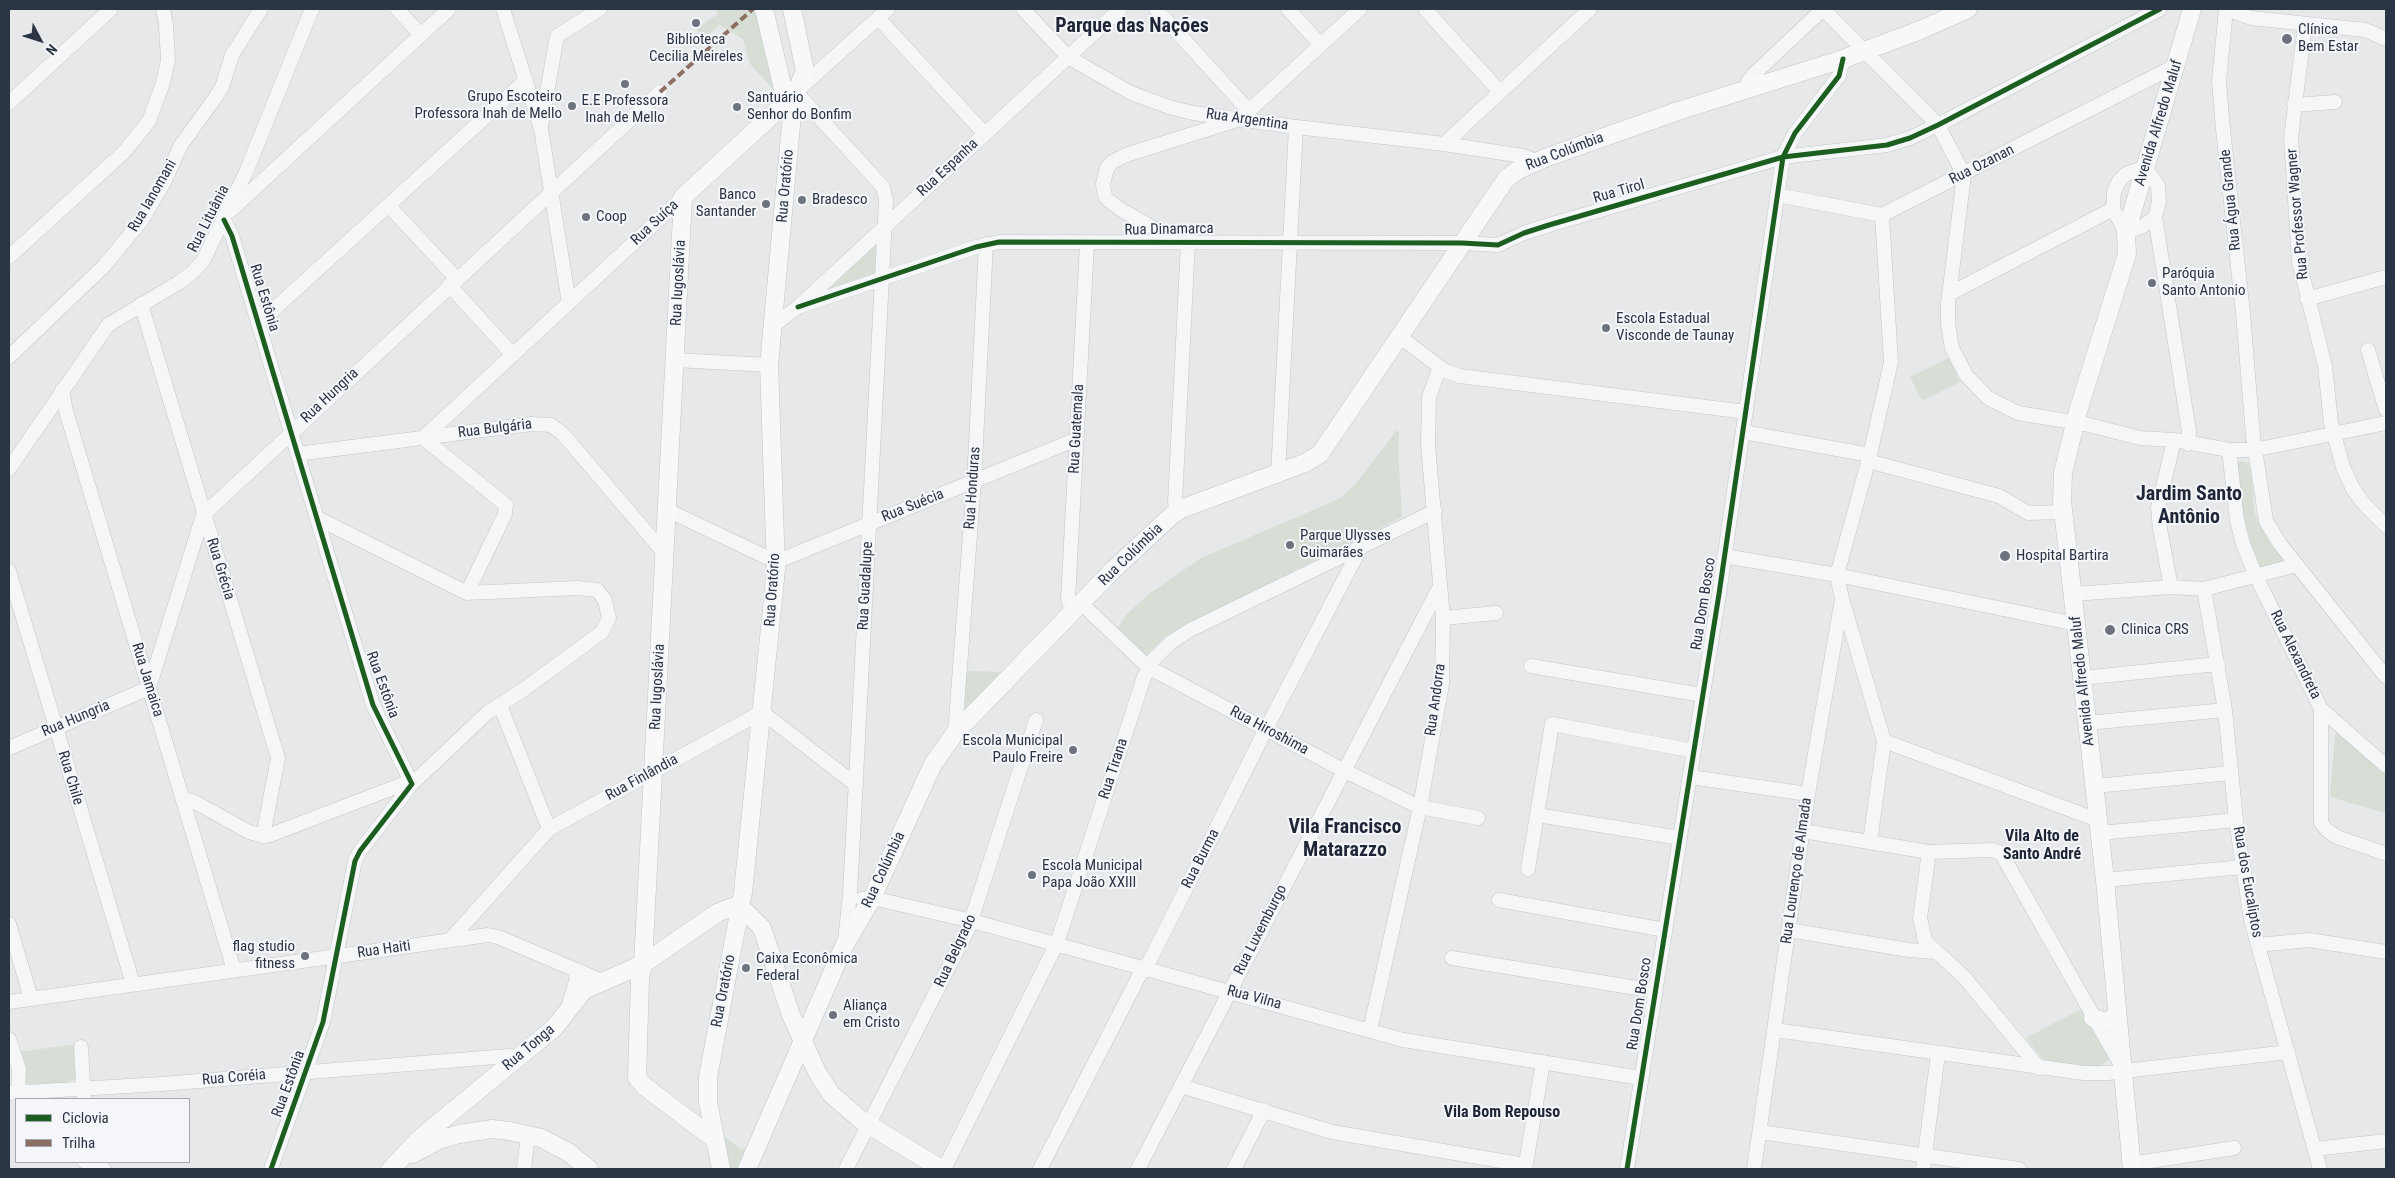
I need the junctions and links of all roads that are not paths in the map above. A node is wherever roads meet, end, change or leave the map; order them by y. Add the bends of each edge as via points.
1 (111, 9) edge
2 (162, 9) edge
3 (261, 9) edge
4 (312, 9) edge
5 (397, 9) edge
6 (450, 9) edge
7 (503, 9) edge
8 (600, 9) edge
9 (764, 9) edge
10 (792, 9) edge
11 (1023, 9) edge
12 (1120, 9) edge
13 (1156, 9) edge
14 (1288, 9) edge
15 (1360, 9) edge
16 (1425, 9) edge
17 (1590, 9) edge
18 (1823, 9) edge
19 (1954, 9) edge
20 (1968, 9) edge
21 (2160, 9) edge
22 (2192, 9) edge
23 (2226, 9) edge
24 (883, 13) edge
25 (2305, 24) junction
26 (421, 35) junction
27 (2386, 39) edge
28 (1321, 45) junction
29 (1854, 50) junction
30 (1068, 57) junction
31 (2177, 65) junction
32 (548, 83) junction
33 (527, 84) junction
34 (1748, 86) junction
35 (660, 92) dead end
36 (796, 92) junction
37 (1500, 92) junction
38 (9, 101) edge
39 (2335, 102) dead end
40 (2294, 105) junction
41 (782, 106) junction
42 (1244, 115) junction
43 (1938, 125) junction
44 (1296, 127) junction
45 (541, 129) junction
46 (985, 134) junction
47 (1450, 145) junction
48 (1502, 154) junction
49 (1783, 157) junction
50 (1536, 162) junction
51 (2145, 167) junction
52 (1518, 170) junction
53 (1964, 175) junction
54 (883, 187) junction
55 (552, 192) junction
56 (1777, 195) junction
57 (683, 197) junction
58 (388, 205) junction
59 (907, 206) junction
60 (2113, 208) junction
61 (1882, 215) junction
62 (225, 217) junction
63 (2155, 217) junction
64 (885, 226) junction
65 (2127, 235) junction
66 (1183, 242) junction
67 (1290, 242) junction
68 (1462, 243) junction
69 (986, 244) junction
70 (1087, 244) junction
71 (9, 257) edge
72 (2386, 277) edge
73 (882, 278) junction
74 (453, 282) junction
75 (825, 291) junction
76 (1949, 294) junction
77 (2307, 299) junction
78 (568, 303) junction
79 (141, 304) junction
80 (258, 320) junction
81 (774, 325) junction
82 (1400, 336) junction
83 (2368, 350) dead end
84 (513, 355) junction
85 (9, 357) edge
86 (675, 360) junction
87 (769, 365) junction
88 (1440, 367) junction
89 (62, 390) junction
90 (2386, 410) edge
91 (1746, 412) junction
92 (2075, 422) junction
93 (2386, 423) edge
94 (291, 432) junction
95 (1743, 432) junction
96 (2334, 432) junction
97 (423, 438) junction
98 (1077, 439) junction
99 (2174, 440) junction
100 (2188, 444) junction
101 (2229, 450) junction
102 (2254, 450) junction
103 (297, 454) junction
104 (1869, 458) junction
105 (9, 469) edge
106 (1278, 474) junction
107 (974, 482) junction
108 (667, 510) junction
109 (1435, 511) junction
110 (1177, 512) junction
111 (2064, 512) junction
112 (203, 515) junction
113 (317, 518) junction
114 (870, 524) junction
115 (2386, 526) edge
116 (1361, 547) junction
117 (664, 554) junction
118 (1724, 556) junction
119 (776, 559) junction
120 (2297, 565) junction
121 (9, 571) edge
122 (1837, 575) junction
123 (2256, 576) junction
124 (1440, 585) junction
125 (2170, 587) junction
126 (2204, 589) junction
127 (467, 593) junction
128 (2073, 594) junction
129 (1842, 599) junction
130 (1077, 609) junction
131 (1496, 613) dead end
132 (1442, 618) junction
133 (2076, 624) junction
134 (2218, 664) junction
135 (1531, 666) dead end
136 (1148, 667) junction
137 (2386, 677) edge
138 (2082, 678) junction
139 (149, 688) junction
140 (1702, 695) junction
141 (500, 705) junction
142 (2321, 709) junction
143 (2225, 710) junction
144 (762, 712) junction
145 (1036, 720) dead end
146 (2087, 723) junction
147 (56, 728) junction
148 (1266, 729) junction
149 (955, 732) junction
150 (1884, 741) junction
151 (9, 748) edge
152 (1694, 752) junction
153 (2386, 766) edge
154 (1343, 770) junction
155 (653, 772) junction
156 (2231, 773) junction
157 (1690, 777) junction
158 (412, 783) junction
159 (856, 785) junction
160 (2094, 786) junction
161 (1808, 794) junction
162 (183, 799) junction
163 (1420, 807) junction
164 (1537, 816) junction
165 (1478, 818) dead end
166 (2236, 820) junction
167 (2099, 827) junction
168 (549, 829) junction
169 (1803, 831) junction
170 (263, 836) junction
171 (1680, 838) junction
172 (1870, 842) junction
173 (1929, 852) junction
174 (2386, 854) edge
175 (2243, 867) junction
176 (1528, 869) dead end
177 (2105, 880) junction
178 (850, 894) junction
179 (872, 898) junction
180 (1499, 900) dead end
181 (739, 917) junction
182 (972, 921) junction
183 (9, 924) edge
184 (1665, 930) junction
185 (1789, 930) junction
186 (450, 940) junction
187 (1057, 944) junction
188 (2258, 945) junction
189 (844, 946) junction
190 (1936, 952) junction
191 (2386, 952) edge
192 (336, 957) junction
193 (1452, 958) dead end
194 (643, 964) junction
195 (1146, 968) junction
196 (574, 969) junction
197 (234, 970) junction
198 (602, 981) junction
199 (133, 984) junction
200 (1655, 991) junction
201 (1230, 992) junction
202 (31, 998) junction
203 (9, 1002) edge
204 (565, 1015) junction
205 (2116, 1017) junction
206 (2093, 1018) junction
207 (1370, 1030) junction
208 (1775, 1030) junction
209 (9, 1039) edge
210 (804, 1042) junction
211 (81, 1047) dead end
212 (2288, 1052) junction
213 (1938, 1054) junction
214 (519, 1057) junction
215 (1543, 1062) junction
216 (2038, 1068) junction
217 (2121, 1068) junction
218 (307, 1071) junction
219 (1641, 1078) junction
220 (1181, 1086) junction
221 (13, 1093) edge
222 (84, 1094) edge
223 (1264, 1110) junction
224 (452, 1113) junction
225 (868, 1125) junction
226 (1760, 1132) junction
227 (459, 1134) junction
228 (528, 1134) junction
229 (714, 1139) junction
230 (2386, 1141) edge
231 (2234, 1148) dead end
232 (2315, 1149) junction
233 (1925, 1155) junction
234 (88, 1163) edge
235 (1525, 1167) edge
236 (2131, 1167) edge
237 (104, 1169) edge
238 (271, 1169) edge
239 (391, 1169) edge
240 (524, 1169) edge
241 (589, 1169) edge
242 (721, 1169) edge
243 (747, 1169) edge
244 (846, 1169) edge
245 (943, 1169) edge
246 (1040, 1169) edge
247 (1138, 1169) edge
248 (1234, 1169) edge
249 (1626, 1169) edge
250 (1754, 1169) edge
251 (1923, 1169) edge
252 (2019, 1169) edge
253 (2320, 1169) edge

1 - 38 street
2 - 71 street via 168,60 149,121 124,152
3 - 85 street, Rua Ianomani via 232,55 216,98 182,145 142,220 104,266
4 - 62 street, Rua Lituânia
5 - 26 street
6 - 26 street
7 - 33 street
8 - 32 street via 557,36
9 - 41 main road via 783,89
10 - 36 main road, Rua Oratório via 804,63 803,79
11 - 30 street, Rua Argentina
12 - 30 street, Rua Espanha
13 - 42 street
14 - 28 street
15 - 28 street
16 - 37 street
17 - 37 street
18 - 29 street
18 - 34 street
19 - 29 main road, Rua Colúmbia
20 - 29 main road, Rua Colúmbia via 1918,31
21 - 43 street, Rua Tirol
22 - 31 main road, Avenida Alfredo Maluf
23 - 25 street via 2251,18
23 - 102 street, Rua Água Grande via 2219,80
24 - 36 street, Rua Suíça
24 - 46 street
25 - 27 street via 2365,30
25 - 40 street, Rua Professor Wagner
26 - 62 street
28 - 42 street
29 - 34 main road, Rua Colúmbia
29 - 43 street
29 - 49 street, Rua Dom Bosco via 1795,133
30 - 42 street, Rua Argentina via 1140,97 1193,113
30 - 46 street, Rua Espanha
31 - 51 main road, Avenida Alfredo Maluf
31 - 53 street, Rua Ozanan
32 - 33 street
32 - 45 street
33 - 45 street
33 - 58 street
34 - 50 main road, Rua Colúmbia
35 - 55 street, Rua Hungria
36 - 41 street, Rua Suíça
36 - 54 street
36 - 81 main road, Rua Oratório
37 - 47 street via 1460,129
39 - 40 street
40 - 77 street, Rua Professor Wagner via 2291,154 2299,261
41 - 57 main road, Rua Suíça
42 - 44 street, Rua Argentina
42 - 66 street via 1126,155 1107,168 1103,184 1108,200
43 - 49 street, Rua Tirol via 1887,145
43 - 53 street
44 - 47 street, Rua Argentina
44 - 67 street
45 - 55 street
46 - 59 street, Rua Espanha
47 - 48 street, Rua Argentina
48 - 50 street, Rua Argentina via 1523,156
48 - 52 street
49 - 56 street, Rua Dom Bosco
49 - 68 street, Rua Tirol via 1549,225 1498,245
50 - 52 main road, Rua Colúmbia
51 - 60 street via 2126,174 2119,181
51 - 63 street via 2155,180 2159,193
51 - 65 main road, Avenida Alfredo Maluf
52 - 68 main road, Rua Colúmbia via 1499,188
53 - 61 street, Rua Ozanan
53 - 76 street
54 - 59 street
54 - 64 street, Rua Guadalupe
55 - 74 street, Rua Hungria
55 - 78 street
56 - 61 street
56 - 91 street, Rua Dom Bosco
57 - 78 street, Rua Suíça
57 - 86 main road, Rua Iugoslávia
58 - 74 street
58 - 80 street via 272,311
59 - 64 street, Rua Espanha
60 - 65 street
60 - 76 street
61 - 104 street via 1891,362
62 - 79 street, Rua Lituânia via 211,247 193,272
62 - 80 street, Rua Estônia
63 - 65 street
63 - 100 street via 2189,431
64 - 73 street, Rua Guadalupe
64 - 75 street, Rua Espanha
65 - 92 main road, Avenida Alfredo Maluf
66 - 67 street, Rua Dinamarca
66 - 70 street, Rua Dinamarca
66 - 110 street
67 - 68 street, Rua Dinamarca
67 - 106 street
68 - 82 main road, Rua Colúmbia
69 - 70 street, Rua Dinamarca
69 - 73 street, Rua Dinamarca
69 - 107 street, Rua Honduras
70 - 98 street, Rua Guatemala
72 - 77 street
73 - 75 street, Rua Dinamarca
73 - 114 street, Rua Guadalupe
74 - 84 street
74 - 94 street, Rua Hungria
75 - 81 street, Rua Espanha
76 - 92 street via 1948,324 1952,348 1975,387 2008,409
77 - 96 street, Rua Professor Wagner via 2325,366
78 - 84 street, Rua Suíça
79 - 89 street, Rua Lituânia via 108,325
79 - 112 street, Rua Grécia
80 - 94 street, Rua Estônia
81 - 87 main road, Rua Oratório
82 - 88 street
82 - 106 main road, Rua Colúmbia via 1320,454
83 - 90 street
84 - 97 street, Rua Suíça
86 - 87 street
86 - 108 main road, Rua Iugoslávia
87 - 119 main road, Rua Oratório
88 - 91 street via 1468,378
88 - 109 street, Rua Andorra via 1431,388 1429,407 1428,445
89 - 105 street, Rua Lituânia
89 - 139 street, Rua Jamaica
91 - 95 street, Rua Dom Bosco
92 - 99 street via 2140,438
92 - 111 main road, Avenida Alfredo Maluf via 2064,467
93 - 96 street
94 - 103 street, Rua Estônia
94 - 112 street, Rua Hungria
95 - 104 street
95 - 118 street, Rua Dom Bosco
96 - 102 street
96 - 115 street, Rua Professor Wagner via 2347,479 2364,504
97 - 103 street, Rua Bulgária
97 - 117 street, Rua Bulgária via 531,424 551,425 563,434
97 - 127 street via 506,505 505,514
98 - 107 street, Rua Suécia
98 - 130 street, Rua Guatemala via 1068,599
99 - 100 street
99 - 125 street via 2158,508
100 - 101 street
101 - 102 street
101 - 123 street, Rua Alexandreta via 2239,532
102 - 120 street, Rua Água Grande via 2266,521
103 - 113 street, Rua Estônia
104 - 111 street via 1998,496 2028,513
104 - 122 street
106 - 110 main road, Rua Colúmbia
107 - 114 street, Rua Suécia
107 - 149 street, Rua Honduras
108 - 117 main road, Rua Iugoslávia
108 - 119 street
109 - 116 street, Rua Tirana
109 - 124 street, Rua Andorra
110 - 130 main road, Rua Colúmbia
111 - 128 main road, Avenida Alfredo Maluf
112 - 139 street, Rua Hungria
112 - 170 street, Rua Grécia via 278,758
113 - 127 street
113 - 158 street, Rua Estônia via 373,705
114 - 119 street, Rua Suécia via 788,558
114 - 159 street, Rua Guadalupe
116 - 136 street, Rua Tirana via 1185,633 1161,651
116 - 148 street, Rua Burma
117 - 155 main road, Rua Iugoslávia
118 - 122 street
118 - 140 street, Rua Dom Bosco
119 - 144 main road, Rua Oratório
120 - 123 street
120 - 137 street, Rua Água Grande
121 - 147 street, Rua Chile
122 - 129 street, Rua Lourenço de Almada
122 - 133 street
123 - 126 street
123 - 142 street, Rua Alexandreta
124 - 132 street, Rua Andorra
124 - 154 street, Rua Luxemburgo
125 - 126 street
125 - 128 street
126 - 134 street, Rua dos Eucaliptos
127 - 141 street via 589,588 602,594 609,618 602,632
128 - 133 main road, Avenida Alfredo Maluf
129 - 150 street
129 - 161 street, Rua Lourenço de Almada
130 - 136 street, Rua Hiroshima
130 - 149 main road, Rua Colúmbia
131 - 132 street
132 - 163 street, Rua Andorra via 1442,684
133 - 138 main road, Avenida Alfredo Maluf
134 - 138 street
134 - 143 street, Rua dos Eucaliptos
135 - 140 street
136 - 148 street, Rua Hiroshima
136 - 187 street, Rua Tirana
138 - 146 main road, Avenida Alfredo Maluf
139 - 147 street, Rua Hungria
139 - 162 street, Rua Jamaica
140 - 152 street, Rua Dom Bosco
141 - 158 street
141 - 168 street
142 - 153 street
142 - 174 street, Rua Alexandreta via 2321,823 2331,834
143 - 146 street
143 - 156 street, Rua dos Eucaliptos
144 - 155 street, Rua Finlândia
144 - 159 street
144 - 181 main road, Rua Oratório
145 - 182 street, Rua Belgrado
146 - 160 main road, Avenida Alfredo Maluf
147 - 151 street, Rua Hungria
147 - 199 street, Rua Chile
148 - 154 street, Rua Hiroshima
148 - 195 street, Rua Burma
149 - 179 main road, Rua Colúmbia via 933,764
150 - 167 street
150 - 172 street
152 - 157 street, Rua Dom Bosco
152 - 164 street via 1555,723 1550,727
154 - 163 street, Rua Hiroshima
154 - 201 street, Rua Luxemburgo
155 - 168 street, Rua Finlândia
155 - 194 main road, Rua Iugoslávia
156 - 160 street
156 - 166 street, Rua dos Eucaliptos
157 - 161 street
157 - 171 street, Rua Dom Bosco
158 - 170 street
158 - 192 street, Rua Estônia via 357,855
159 - 178 street, Rua Guadalupe
160 - 167 main road, Avenida Alfredo Maluf
161 - 169 street, Rua Lourenço de Almada
162 - 170 street
162 - 197 street, Rua Jamaica
163 - 165 street, Rua Hiroshima
163 - 207 street, Rua Andorra
164 - 171 street
164 - 176 street
166 - 167 street
166 - 175 street, Rua dos Eucaliptos
167 - 177 main road, Avenida Alfredo Maluf
168 - 186 street, Rua Finlândia
169 - 172 street
169 - 185 street, Rua Lourenço de Almada
171 - 184 street, Rua Dom Bosco
172 - 173 street
173 - 190 street via 1920,925 1925,941
173 - 206 street via 1992,850 2001,853
175 - 177 street
175 - 188 street, Rua dos Eucaliptos
177 - 205 main road, Avenida Alfredo Maluf
178 - 179 street via 861,899
178 - 189 street, Rua Guadalupe
179 - 182 street, Rua Vilna
179 - 189 main road, Rua Colúmbia
180 - 184 street
181 - 194 main road via 732,907 723,910
181 - 210 main road via 758,923
181 - 229 main road, Rua Oratório via 708,1078
182 - 187 street, Rua Vilna
182 - 225 street, Rua Belgrado
183 - 202 street
184 - 200 street, Rua Dom Bosco
185 - 190 street
185 - 208 street, Rua Lourenço de Almada
186 - 192 street, Rua Haiti
186 - 196 street, Rua Haiti via 488,935 498,937
187 - 195 street, Rua Vilna
187 - 245 street, Rua Tirana
188 - 191 street via 2309,940
188 - 212 street, Rua dos Eucaliptos
189 - 210 main road, Rua Colúmbia
190 - 216 street via 1964,977
192 - 197 street, Rua Haiti
192 - 218 street, Rua Estônia via 326,1012
193 - 200 street
194 - 198 main road
194 - 229 main road, Rua Iugoslávia via 636,1078
195 - 201 street, Rua Vilna
195 - 246 street, Rua Burma
196 - 198 street, Rua Haiti
196 - 204 street via 577,978
197 - 199 street, Rua Haiti
198 - 204 main road, Rua Tonga via 584,990
199 - 202 street, Rua Haiti
200 - 219 street, Rua Dom Bosco
201 - 207 street, Rua Vilna
201 - 220 street, Rua Luxemburgo
202 - 203 street, Rua Haiti
204 - 214 main road, Rua Tonga
205 - 206 main road via 2104,1022
205 - 217 main road, Avenida Alfredo Maluf
206 - 217 street
207 - 215 street, Rua Vilna via 1403,1040
208 - 213 street
208 - 226 street, Rua Lourenço de Almada
209 - 221 street via 19,1070
210 - 225 main road via 831,1094
210 - 243 main road, Rua Colúmbia
211 - 222 street
212 - 217 street
212 - 232 street, Rua dos Eucaliptos
213 - 216 street
213 - 233 street
214 - 218 street, Rua Coréia
214 - 224 main road, Rua Tonga
215 - 219 street, Rua Vilna
215 - 235 street
216 - 217 street via 2084,1073
217 - 236 main road, Avenida Alfredo Maluf
218 - 222 street, Rua Coréia
218 - 238 street, Rua Estônia
219 - 249 street, Rua Dom Bosco
220 - 223 street
220 - 247 street, Rua Luxemburgo
221 - 222 street, Rua Coréia
223 - 235 street via 1332,1132
223 - 248 street
224 - 227 main road via 450,1123
224 - 239 main road, Rua Tonga via 419,1139
225 - 244 street, Rua Belgrado
225 - 245 main road
226 - 233 street
226 - 250 street, Rua Lourenço de Almada
227 - 228 main road via 492,1130
227 - 239 main road via 420,1148
228 - 240 street
228 - 241 main road via 568,1152
229 - 242 main road, Rua Oratório
230 - 232 street
231 - 236 street
232 - 253 street, Rua dos Eucaliptos
233 - 251 street
233 - 252 street
234 - 237 street

